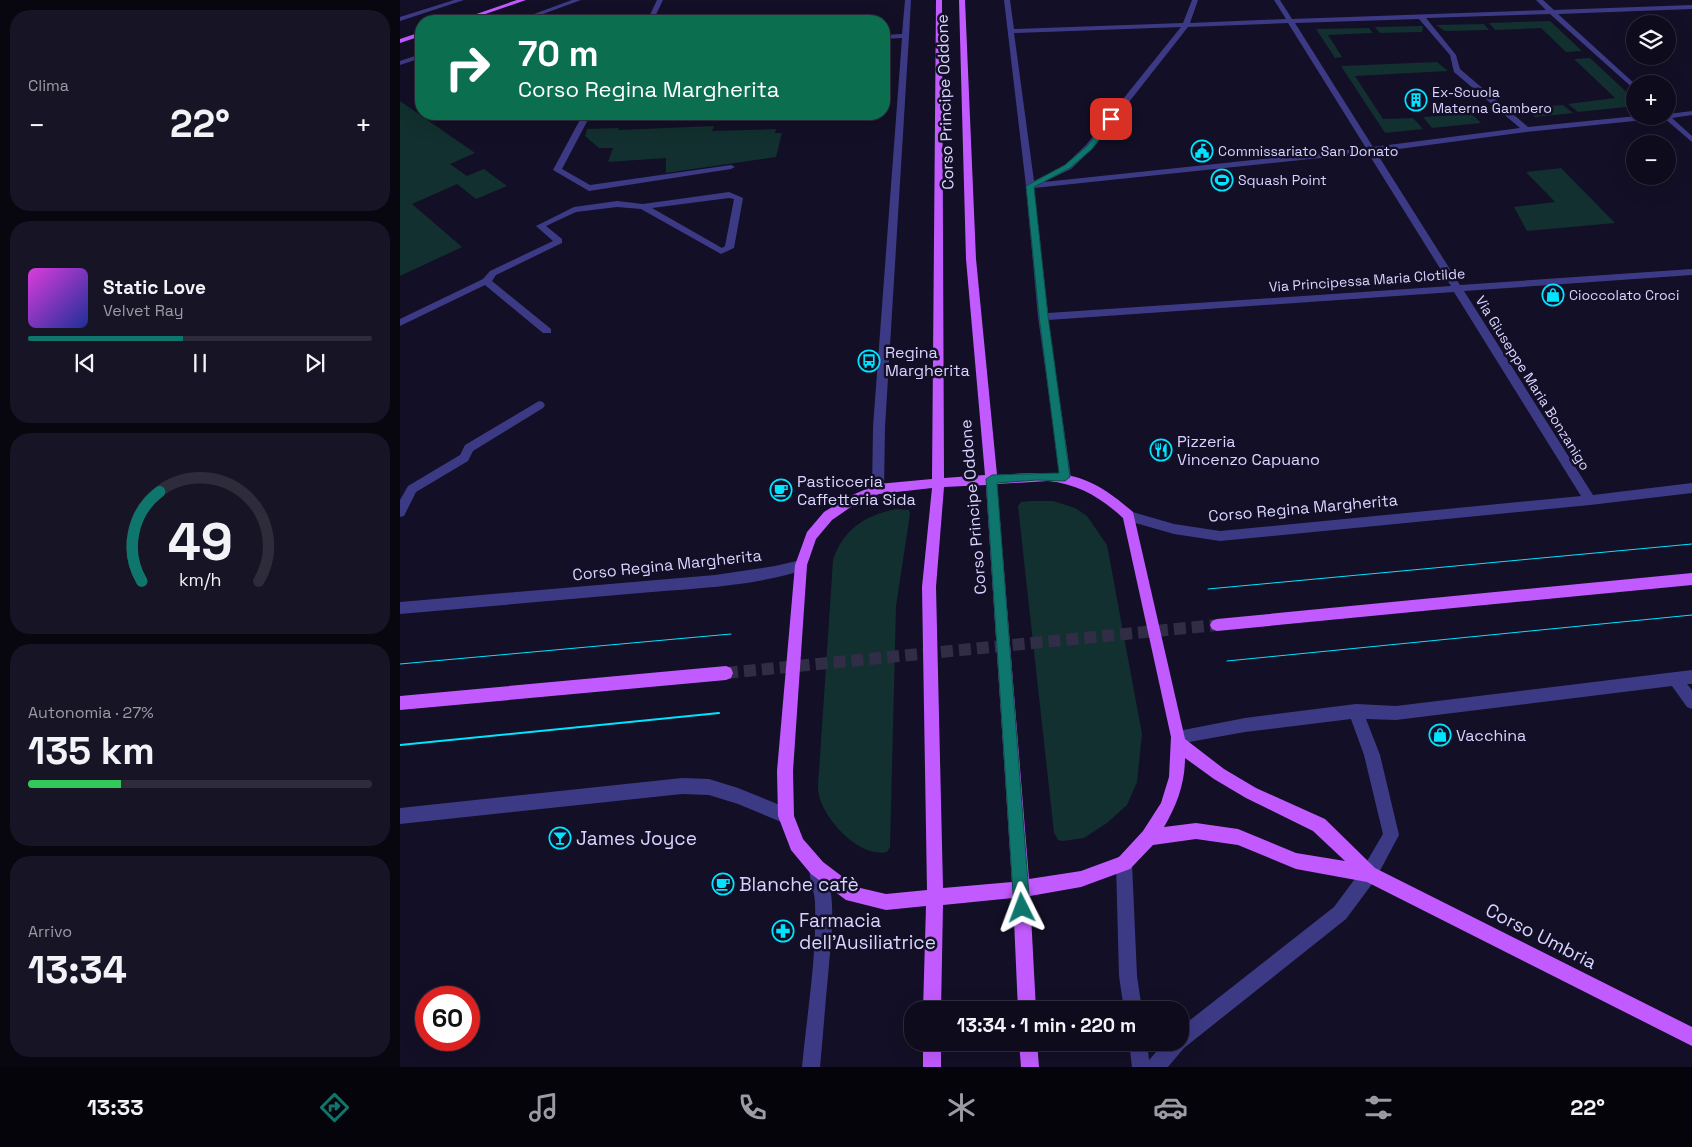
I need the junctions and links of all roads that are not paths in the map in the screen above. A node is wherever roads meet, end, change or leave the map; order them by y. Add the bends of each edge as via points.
1 (461, 0) edge
2 (523, 0) edge
3 (578, 0) edge
4 (660, 0) edge
5 (908, 0) edge
6 (939, 0) edge
7 (962, 0) edge
8 (1007, 0) edge
9 (1195, 0) edge
10 (1277, 0) edge
11 (1539, 0) edge
12 (1692, 7) edge
13 (1552, 12) junction
14 (415, 15) edge
15 (415, 15) edge
16 (477, 15) edge
17 (535, 15) edge
18 (653, 15) edge
19 (1421, 17) junction
20 (400, 20) edge
21 (1290, 21) junction
22 (1186, 25) junction
23 (1011, 31) junction
24 (415, 36) edge
25 (906, 36) junction
26 (890, 37) edge
27 (400, 41) edge
28 (415, 58) edge
29 (400, 63) edge
30 (1626, 80) edge
31 (1692, 113) edge
32 (1676, 115) edge
33 (584, 120) edge
34 (1626, 120) edge
35 (1675, 125) edge
36 (1526, 130) junction
37 (1692, 140) edge
38 (1371, 150) junction
39 (731, 167) dead end
40 (1030, 186) junction
41 (643, 207) junction
42 (1692, 272) edge
43 (486, 280) junction
44 (1457, 288) junction
45 (1043, 316) junction
46 (400, 323) edge
47 (547, 331) dead end
48 (539, 405) dead end
49 (1065, 477) junction
50 (992, 479) junction
51 (938, 483) junction
52 (1692, 488) edge
53 (878, 489) junction
54 (1590, 500) junction
55 (400, 512) edge
56 (1129, 516) junction
57 (801, 565) junction
58 (1692, 579) edge
59 (400, 608) edge
60 (1217, 624) tunnel mouth
61 (726, 673) tunnel mouth
62 (1692, 677) edge
63 (1674, 678) junction
64 (1692, 702) edge
65 (400, 703) edge
66 (1356, 711) junction
67 (1178, 740) junction
68 (400, 816) edge
69 (786, 816) junction
70 (1149, 837) junction
71 (1124, 862) junction
72 (817, 868) junction
73 (1370, 874) junction
74 (1021, 890) junction
75 (935, 899) junction
76 (932, 1001) edge
77 (1027, 1001) edge
78 (1132, 1001) edge
79 (1189, 1033) edge
80 (1692, 1037) edge
81 (932, 1051) edge
82 (1029, 1051) edge
83 (1139, 1051) edge
84 (1170, 1051) edge
85 (810, 1067) edge
86 (932, 1067) edge
87 (1030, 1067) edge
88 (1141, 1067) edge
89 (1156, 1067) edge

1 - 14 street
2 - 16 main road
3 - 17 street
4 - 18 street
5 - 25 street
6 - 51 main road, Corso Principe Oddone
7 - 50 main road, Corso Principe Oddone via 971,259
8 - 23 street
9 - 22 street
10 - 21 street, Via Giuseppe Maria Bonzanigo
11 - 13 street
12 - 13 street
13 - 19 street
13 - 30 street
15 - 20 street
19 - 21 street
19 - 36 street via 1452,55 1458,70
21 - 22 street
21 - 38 street, Via Giuseppe Maria Bonzanigo
22 - 23 street
22 - 40 street via 1089,147 1068,167
23 - 40 street
24 - 27 main road
25 - 26 street
25 - 53 street via 879,427
28 - 29 street
31 - 32 street
33 - 39 street via 557,170 590,188
34 - 36 street
35 - 37 street
36 - 38 street
38 - 40 street
38 - 44 street, Via Giuseppe Maria Bonzanigo
40 - 45 street
41 - 41 street via 728,195 739,198 729,248 721,251
41 - 43 street via 617,204 574,210 540,226 559,241 493,273
42 - 44 street, Via Principessa Maria Clotilde
43 - 46 street
43 - 47 street
44 - 45 street, Via Principessa Maria Clotilde
44 - 54 street, Via Giuseppe Maria Bonzanigo
45 - 49 street
48 - 55 street via 469,448 464,458 412,489
49 - 50 main road, Corso Regina Margherita
49 - 56 main road, Corso Regina Margherita via 1086,484 1109,498
50 - 51 main road, Corso Regina Margherita
50 - 74 main road, Corso Principe Oddone
51 - 53 main road, Corso Regina Margherita
51 - 75 main road, Corso Principe Oddone via 929,586
52 - 54 street, Corso Regina Margherita
53 - 57 main road, Corso Regina Margherita via 854,499 828,516 811,536
54 - 56 street, Corso Regina Margherita via 1220,536 1168,529
56 - 67 main road
57 - 59 street, Corso Regina Margherita via 715,581
57 - 69 main road via 785,771
58 - 60 main road
61 - 65 main road
62 - 63 street
63 - 64 street
63 - 66 street via 1396,713
66 - 67 street via 1245,724
66 - 73 street via 1372,755 1391,835
67 - 70 main road via 1177,778 1167,807
67 - 73 main road, Corso Umbria via 1219,774 1251,793 1318,824
68 - 69 street via 682,786 709,787
69 - 72 main road via 796,844
70 - 71 main road
70 - 73 main road, Corso Umbria via 1196,831 1238,837 1296,861
71 - 74 main road via 1081,879
71 - 78 street
72 - 75 main road via 852,894 862,897 886,902
72 - 85 street via 824,894 824,922
73 - 79 street via 1340,913
73 - 80 main road, Corso Umbria
74 - 75 main road
74 - 77 main road, Corso Principe Oddone
75 - 76 main road, Corso Principe Oddone
81 - 86 main road
82 - 87 main road
83 - 88 street
84 - 89 street

